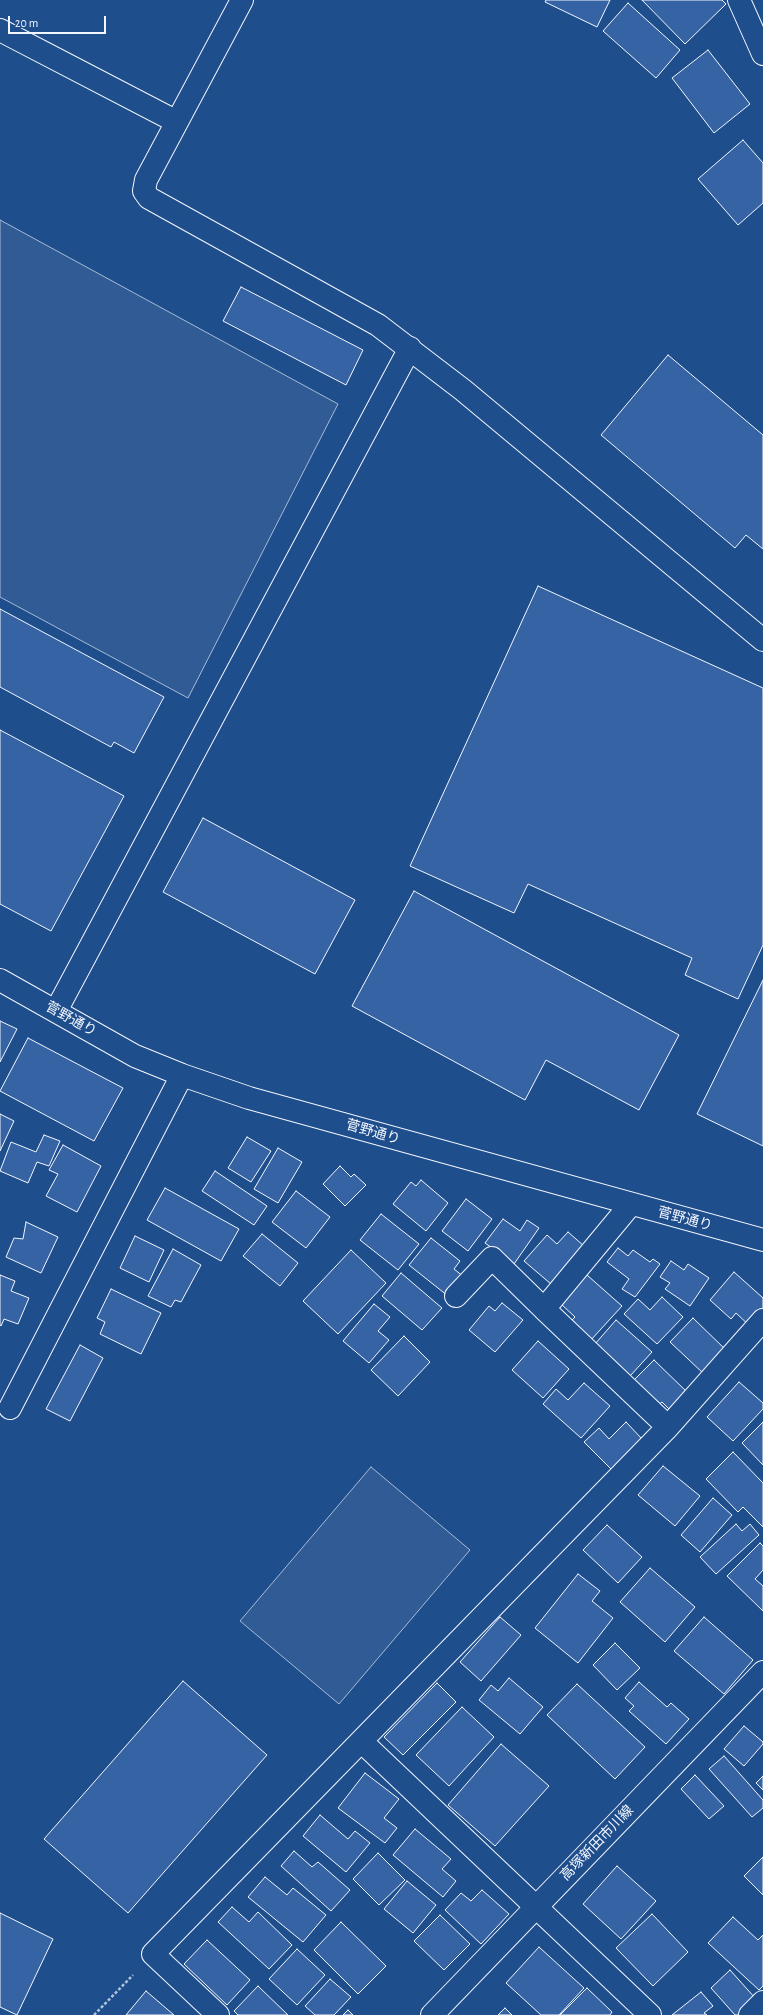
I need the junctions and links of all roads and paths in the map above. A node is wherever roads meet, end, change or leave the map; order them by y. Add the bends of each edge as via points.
1 (242, 0) edge
2 (739, 0) edge
3 (0, 30) edge
4 (763, 54) edge
5 (177, 122) junction
6 (410, 348) junction
7 (763, 640) edge
8 (0, 980) edge
9 (56, 1011) junction
10 (182, 1075) junction
11 (631, 1204) junction
12 (763, 1240) edge
13 (456, 1296) dead end
14 (544, 1309) junction
15 (763, 1320) edge
16 (10, 1408) dead end
17 (668, 1427) junction
18 (763, 1672) edge
19 (362, 1741) junction
20 (537, 1906) junction
21 (153, 1954) junction
22 (763, 2002) edge
23 (94, 2015) edge
24 (218, 2015) edge
25 (432, 2015) edge
26 (650, 2015) edge
27 (750, 2015) edge

1 - 5 street
2 - 4 street
3 - 5 street
5 - 6 street via 146,180 144,190 149,198 378,325
6 - 7 street
6 - 9 street
8 - 9 street, 菅野通り
9 - 10 street, 菅野通り via 135,1056
10 - 11 street, 菅野通り via 249,1098
10 - 16 street
11 - 12 street, 菅野通り
11 - 14 street
13 - 14 street via 492,1258
14 - 17 street
15 - 17 street
17 - 19 street
18 - 20 street, 高塚新田市川線
19 - 20 street
19 - 21 street
20 - 25 street, 高塚新田市川線
20 - 26 street
21 - 23 path
21 - 24 street
22 - 27 street

